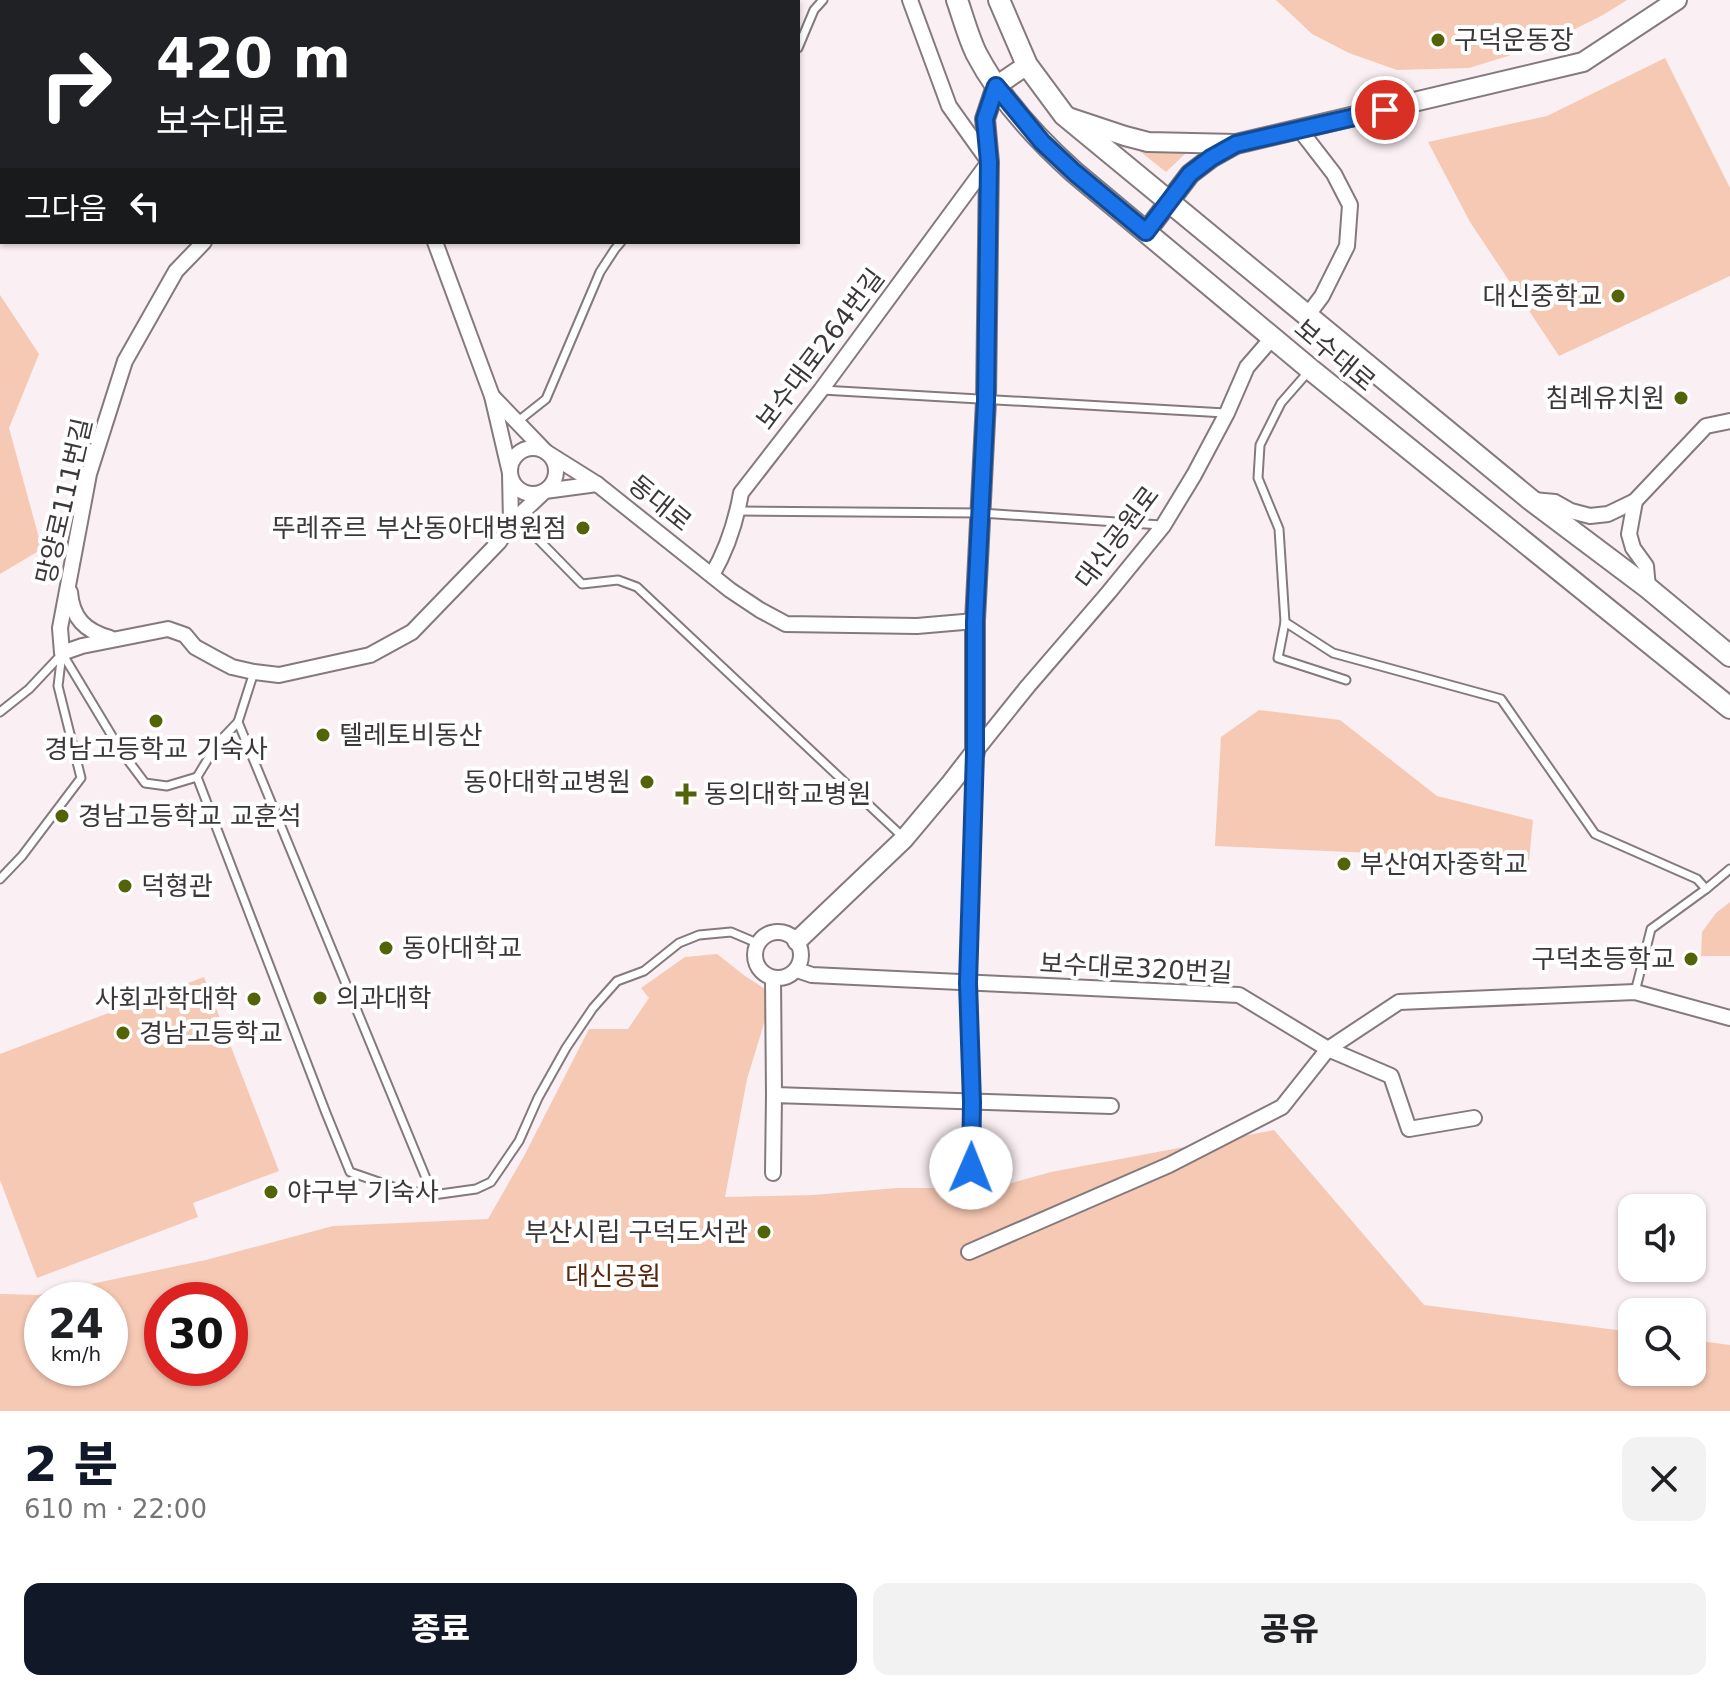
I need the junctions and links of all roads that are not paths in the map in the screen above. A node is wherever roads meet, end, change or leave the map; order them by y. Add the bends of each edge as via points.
1 (823, 0) edge
2 (910, 0) edge
3 (957, 0) edge
4 (999, 0) edge
5 (1677, 0) edge
6 (800, 43) edge
7 (1027, 65) junction
8 (996, 86) junction
9 (1064, 115) junction
10 (1300, 130) junction
11 (1236, 144) junction
12 (989, 162) junction
13 (1168, 202) junction
14 (1146, 232) junction
15 (202, 244) edge
16 (436, 244) edge
17 (619, 244) edge
18 (1307, 316) junction
19 (1273, 337) junction
20 (1310, 369) junction
21 (821, 390) junction
22 (492, 396) junction
23 (986, 401) junction
24 (1227, 413) junction
25 (1730, 421) edge
26 (517, 422) junction
27 (546, 452) junction
28 (510, 473) junction
29 (597, 484) junction
30 (545, 491) junction
31 (1531, 500) junction
32 (1635, 501) junction
33 (738, 511) junction
34 (981, 513) junction
35 (511, 523) junction
36 (1163, 526) junction
37 (712, 575) junction
38 (69, 582) junction
39 (1648, 588) junction
40 (975, 621) junction
41 (1285, 622) junction
42 (114, 639) junction
43 (62, 653) junction
44 (1730, 656) edge
45 (254, 672) junction
46 (1346, 680) dead end
47 (1730, 708) edge
48 (0, 712) edge
49 (238, 722) junction
50 (975, 752) junction
51 (197, 777) junction
52 (904, 839) junction
53 (1730, 869) edge
54 (0, 879) edge
55 (1706, 889) junction
56 (797, 941) junction
57 (757, 943) junction
58 (797, 970) junction
59 (773, 978) junction
60 (968, 983) junction
61 (1635, 992) junction
62 (1730, 1018) edge
63 (1328, 1049) junction
64 (774, 1095) junction
65 (972, 1102) junction
66 (1111, 1106) dead end
67 (1474, 1118) dead end
68 (971, 1168) dead end
69 (773, 1173) dead end
70 (433, 1195) junction
71 (969, 1252) dead end

1 - 6 lane
2 - 12 street via 949,106
3 - 8 main road, 보수대로 via 975,51
4 - 7 main road, 보수대로
5 - 10 street via 1583,62
7 - 8 street
7 - 9 main road, 보수대로
8 - 12 street via 985,119
8 - 14 main road, 보수대로 via 1042,142
9 - 11 street via 1148,142
9 - 13 main road, 보수대로
10 - 11 street
10 - 18 street, 보수대로 via 1350,205 1347,246
11 - 13 street via 1190,174
12 - 21 street, 보수대로264번길
12 - 23 street
13 - 14 street
13 - 18 main road, 보수대로
14 - 19 main road, 보수대로
15 - 38 street, 망양로111번길 via 176,271 125,361 89,474
16 - 22 street, 동대로
17 - 26 lane via 600,272 546,399
18 - 31 main road, 보수대로
19 - 20 main road, 보수대로
19 - 24 street, 대신공원로 via 1247,367
20 - 41 lane via 1281,403 1260,445 1258,478 1279,529
20 - 47 main road, 보수대로
21 - 23 lane
21 - 33 street, 보수대로264번길 via 741,493
22 - 26 street, 동대로
22 - 28 street
23 - 24 lane
23 - 34 street
24 - 36 street, 대신공원로
25 - 32 street via 1706,426
26 - 27 street, 동대로
27 - 28 street via 537,448 517,454
27 - 29 street, 동대로
27 - 30 street via 557,472
28 - 30 street via 522,491
28 - 35 street
29 - 30 street
29 - 37 street, 동대로
30 - 35 street
31 - 32 street via 1555,502 1590,516
31 - 39 main road, 보수대로
32 - 39 street via 1629,534 1646,566
33 - 34 lane
33 - 37 street, 보수대로264번길
34 - 36 lane
34 - 40 street
35 - 45 street via 412,632 370,655 279,675
35 - 52 lane via 536,537 582,584 618,580 637,587
36 - 50 street, 대신공원로
37 - 40 street, 동대로 via 786,624 917,626
38 - 42 street via 71,608 81,622
38 - 43 street, 망양로111번길 via 60,628
39 - 44 main road, 보수대로
40 - 50 street
41 - 46 lane via 1278,658
41 - 55 lane via 1333,653 1501,699 1595,834 1697,879
42 - 43 street
42 - 45 street via 168,629 232,667
43 - 48 lane
43 - 51 lane via 145,783 167,786
43 - 54 lane via 58,686 81,778
45 - 49 lane
49 - 51 lane
49 - 70 lane
50 - 52 street, 대신공원로
50 - 60 street
51 - 70 lane via 350,1172
52 - 56 street, 대신공원로
53 - 55 lane
55 - 61 lane via 1651,929
56 - 57 street via 776,931
56 - 58 street
57 - 59 street via 754,958 760,971
57 - 70 lane via 731,932 699,935 679,943 644,971 617,981 566,1048 519,1141 491,1182
58 - 59 street via 786,978
58 - 60 street, 보수대로320번길
59 - 64 street
60 - 63 street, 보수대로320번길 via 1239,995
60 - 65 street
61 - 62 street
61 - 63 street via 1399,1002
63 - 67 street, 보수대로320번길 via 1391,1076 1409,1129
63 - 71 street via 1282,1107 1169,1165
64 - 65 street
64 - 69 street
65 - 66 street
65 - 68 street

